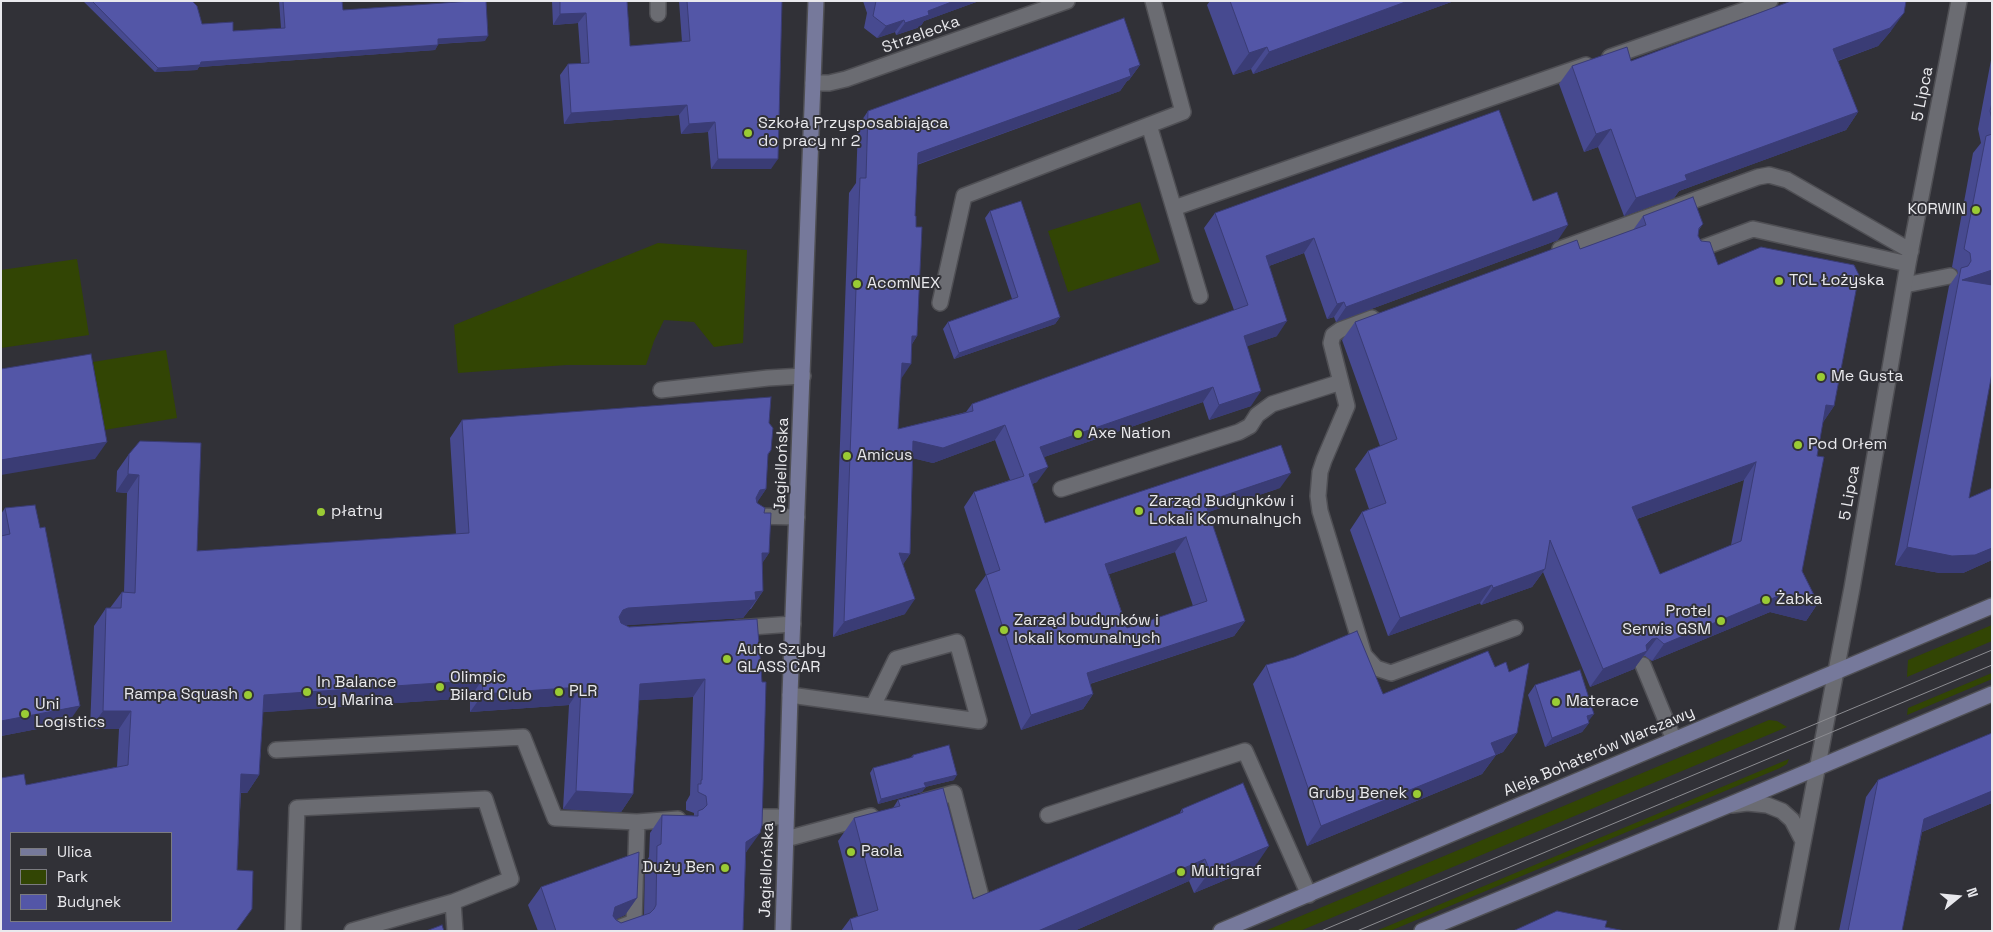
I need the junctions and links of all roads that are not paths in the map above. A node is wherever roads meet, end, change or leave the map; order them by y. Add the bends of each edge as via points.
1 (816, 1) edge
2 (1066, 1) edge
3 (1153, 1) edge
4 (1770, 1) edge
5 (1959, 1) edge
6 (813, 83) junction
7 (1149, 125) junction
8 (1174, 208) junction
9 (1694, 252) edge
10 (1549, 253) edge
11 (1909, 258) junction
12 (1950, 276) dead end
13 (1905, 285) junction
14 (1200, 296) dead end
15 (940, 303) dead end
16 (1385, 313) edge
17 (803, 376) junction
18 (1341, 382) junction
19 (661, 390) dead end
20 (1061, 489) dead end
21 (753, 516) edge
22 (797, 517) junction
23 (1992, 606) edge
24 (792, 624) junction
25 (723, 628) edge
26 (1515, 628) dead end
27 (1643, 665) edge
28 (1836, 671) junction
29 (1992, 694) edge
30 (790, 695) junction
31 (873, 706) junction
32 (1674, 740) junction
33 (276, 750) dead end
34 (1817, 768) junction
35 (1729, 805) junction
36 (906, 806) edge
37 (888, 811) edge
38 (1048, 815) dead end
39 (759, 817) edge
40 (786, 817) junction
41 (686, 819) edge
42 (637, 822) junction
43 (786, 839) junction
44 (1803, 841) junction
45 (980, 893) dead end
46 (1309, 894) junction
47 (453, 902) junction
48 (293, 931) edge
49 (352, 931) edge
50 (455, 931) edge
51 (610, 931) edge
52 (783, 931) edge
53 (1221, 931) edge
54 (1422, 931) edge
55 (1786, 931) edge

1 - 6 street, Jagiellońska
2 - 6 street, Strzelecka via 846,79
3 - 7 street via 1183,112
4 - 8 street
5 - 11 street, 5 Lipca
6 - 17 street, Jagiellońska
7 - 8 street
7 - 15 street via 964,196
8 - 14 street
9 - 11 street via 1754,229
10 - 11 street via 1769,174 1787,180
11 - 13 street, 5 Lipca
12 - 13 street
13 - 28 street, 5 Lipca
16 - 18 street via 1333,335 1331,349
17 - 19 street
17 - 22 street, Jagiellońska
18 - 20 street via 1272,404 1257,414 1250,426 1239,432
18 - 26 street via 1346,412 1324,460 1318,496 1368,662 1384,672 1398,671
21 - 22 street
22 - 24 street, Jagiellońska
23 - 28 street, Aleja Bohaterów Warszawy
24 - 25 street
24 - 30 street, Jagiellońska
27 - 32 street
28 - 32 street, Aleja Bohaterów Warszawy
28 - 34 street, 5 Lipca
29 - 34 street
30 - 31 street
30 - 40 street, Jagiellońska
31 - 31 street via 950,717 979,721 957,642 896,659
32 - 46 street, Aleja Bohaterów Warszawy
33 - 42 street via 523,737 555,818
34 - 35 street
34 - 44 street, 5 Lipca
35 - 44 street via 1767,805 1782,811 1792,820
35 - 54 street
36 - 45 street via 954,793
37 - 43 street
38 - 46 street via 1245,751
39 - 40 street
40 - 43 street, Jagiellońska
41 - 42 street
42 - 51 street via 634,922
43 - 52 street, Jagiellońska
44 - 55 street, 5 Lipca
46 - 53 street, Aleja Bohaterów Warszawy
47 - 48 street via 511,879 485,800 297,808
47 - 49 street
47 - 50 street

